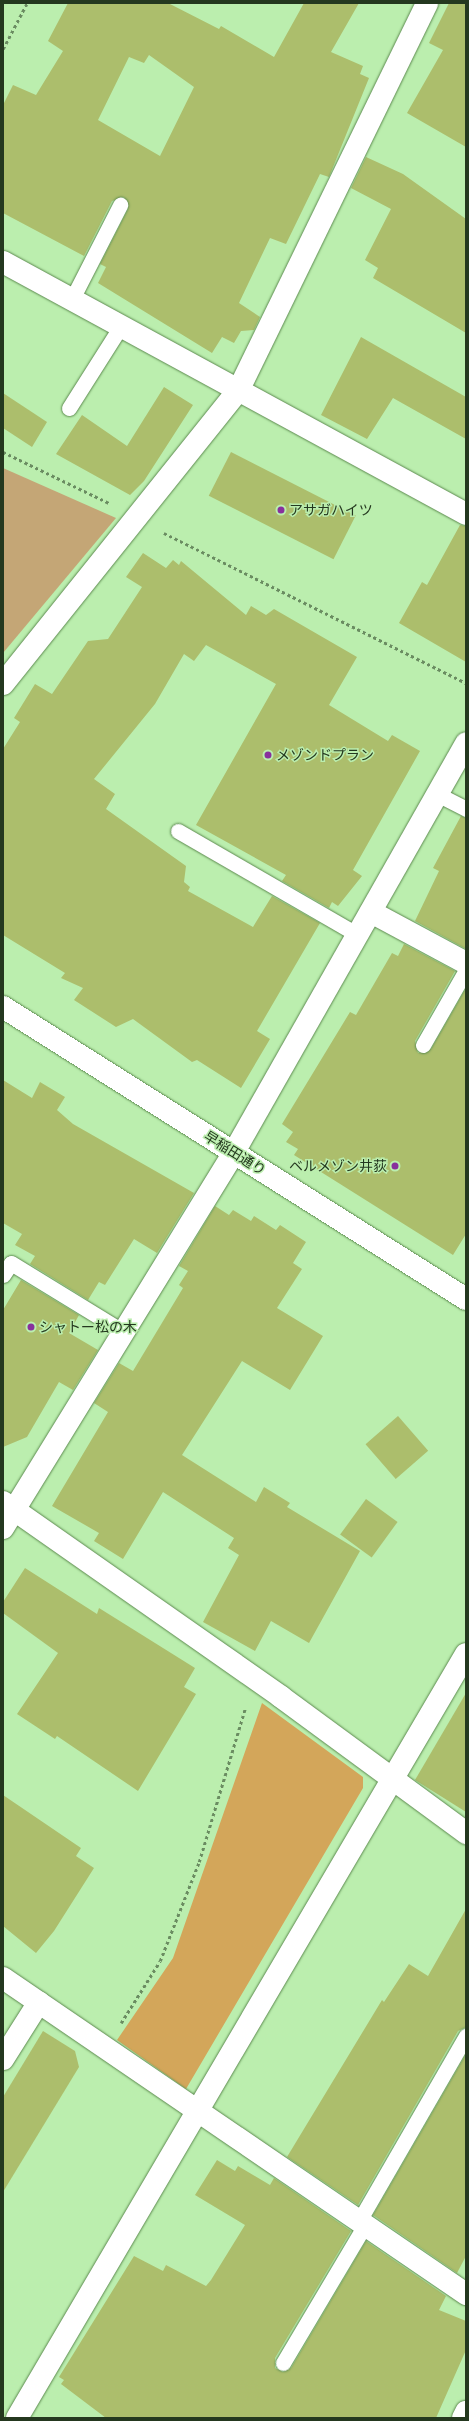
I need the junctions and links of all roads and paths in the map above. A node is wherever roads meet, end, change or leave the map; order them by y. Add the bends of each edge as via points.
1 (27, 3) edge
2 (427, 3) edge
3 (3, 49) edge
4 (120, 205) dead end
5 (3, 262) edge
6 (72, 299) junction
7 (121, 326) junction
8 (239, 389) junction
9 (69, 408) dead end
10 (3, 452) edge
11 (466, 514) edge
12 (139, 517) junction
13 (466, 683) edge
14 (3, 684) edge
15 (466, 743) edge
16 (438, 794) junction
17 (466, 809) edge
18 (178, 831) dead end
19 (371, 912) junction
20 (358, 935) junction
21 (466, 963) edge
22 (466, 970) edge
23 (3, 1007) edge
24 (423, 1044) dead end
25 (234, 1152) junction
26 (3, 1275) edge
27 (466, 1299) edge
28 (122, 1331) junction
29 (7, 1513) edge
30 (466, 1654) edge
31 (254, 1678) junction
32 (393, 1779) junction
33 (466, 1833) edge
34 (3, 1978) edge
35 (39, 2002) junction
36 (466, 2036) edge
37 (104, 2048) junction
38 (3, 2059) edge
39 (196, 2112) junction
40 (362, 2223) junction
41 (466, 2294) edge
42 (283, 2363) dead end
43 (466, 2412) edge
44 (17, 2418) edge
45 (463, 2418) edge

1 - 3 path
2 - 8 street
4 - 6 lane
5 - 6 street
6 - 7 street
7 - 8 street
7 - 9 lane
8 - 11 street
8 - 12 street
10 - 12 path
12 - 13 path via 151,527
12 - 14 street
15 - 16 street
16 - 17 lane
16 - 19 street
18 - 20 lane
19 - 20 street
19 - 21 street
20 - 25 street
22 - 24 lane
23 - 25 street, 早稲田通り
25 - 27 street, 早稲田通り
25 - 28 street
26 - 28 lane via 11,1263
28 - 29 street
29 - 31 street
30 - 32 street
31 - 32 street
31 - 37 path via 200,1862 160,1961
32 - 33 street
32 - 39 street
34 - 35 street
35 - 37 street
35 - 38 street
36 - 40 lane
37 - 39 street
39 - 40 street
39 - 44 street
40 - 41 street
40 - 42 lane
43 - 45 street

